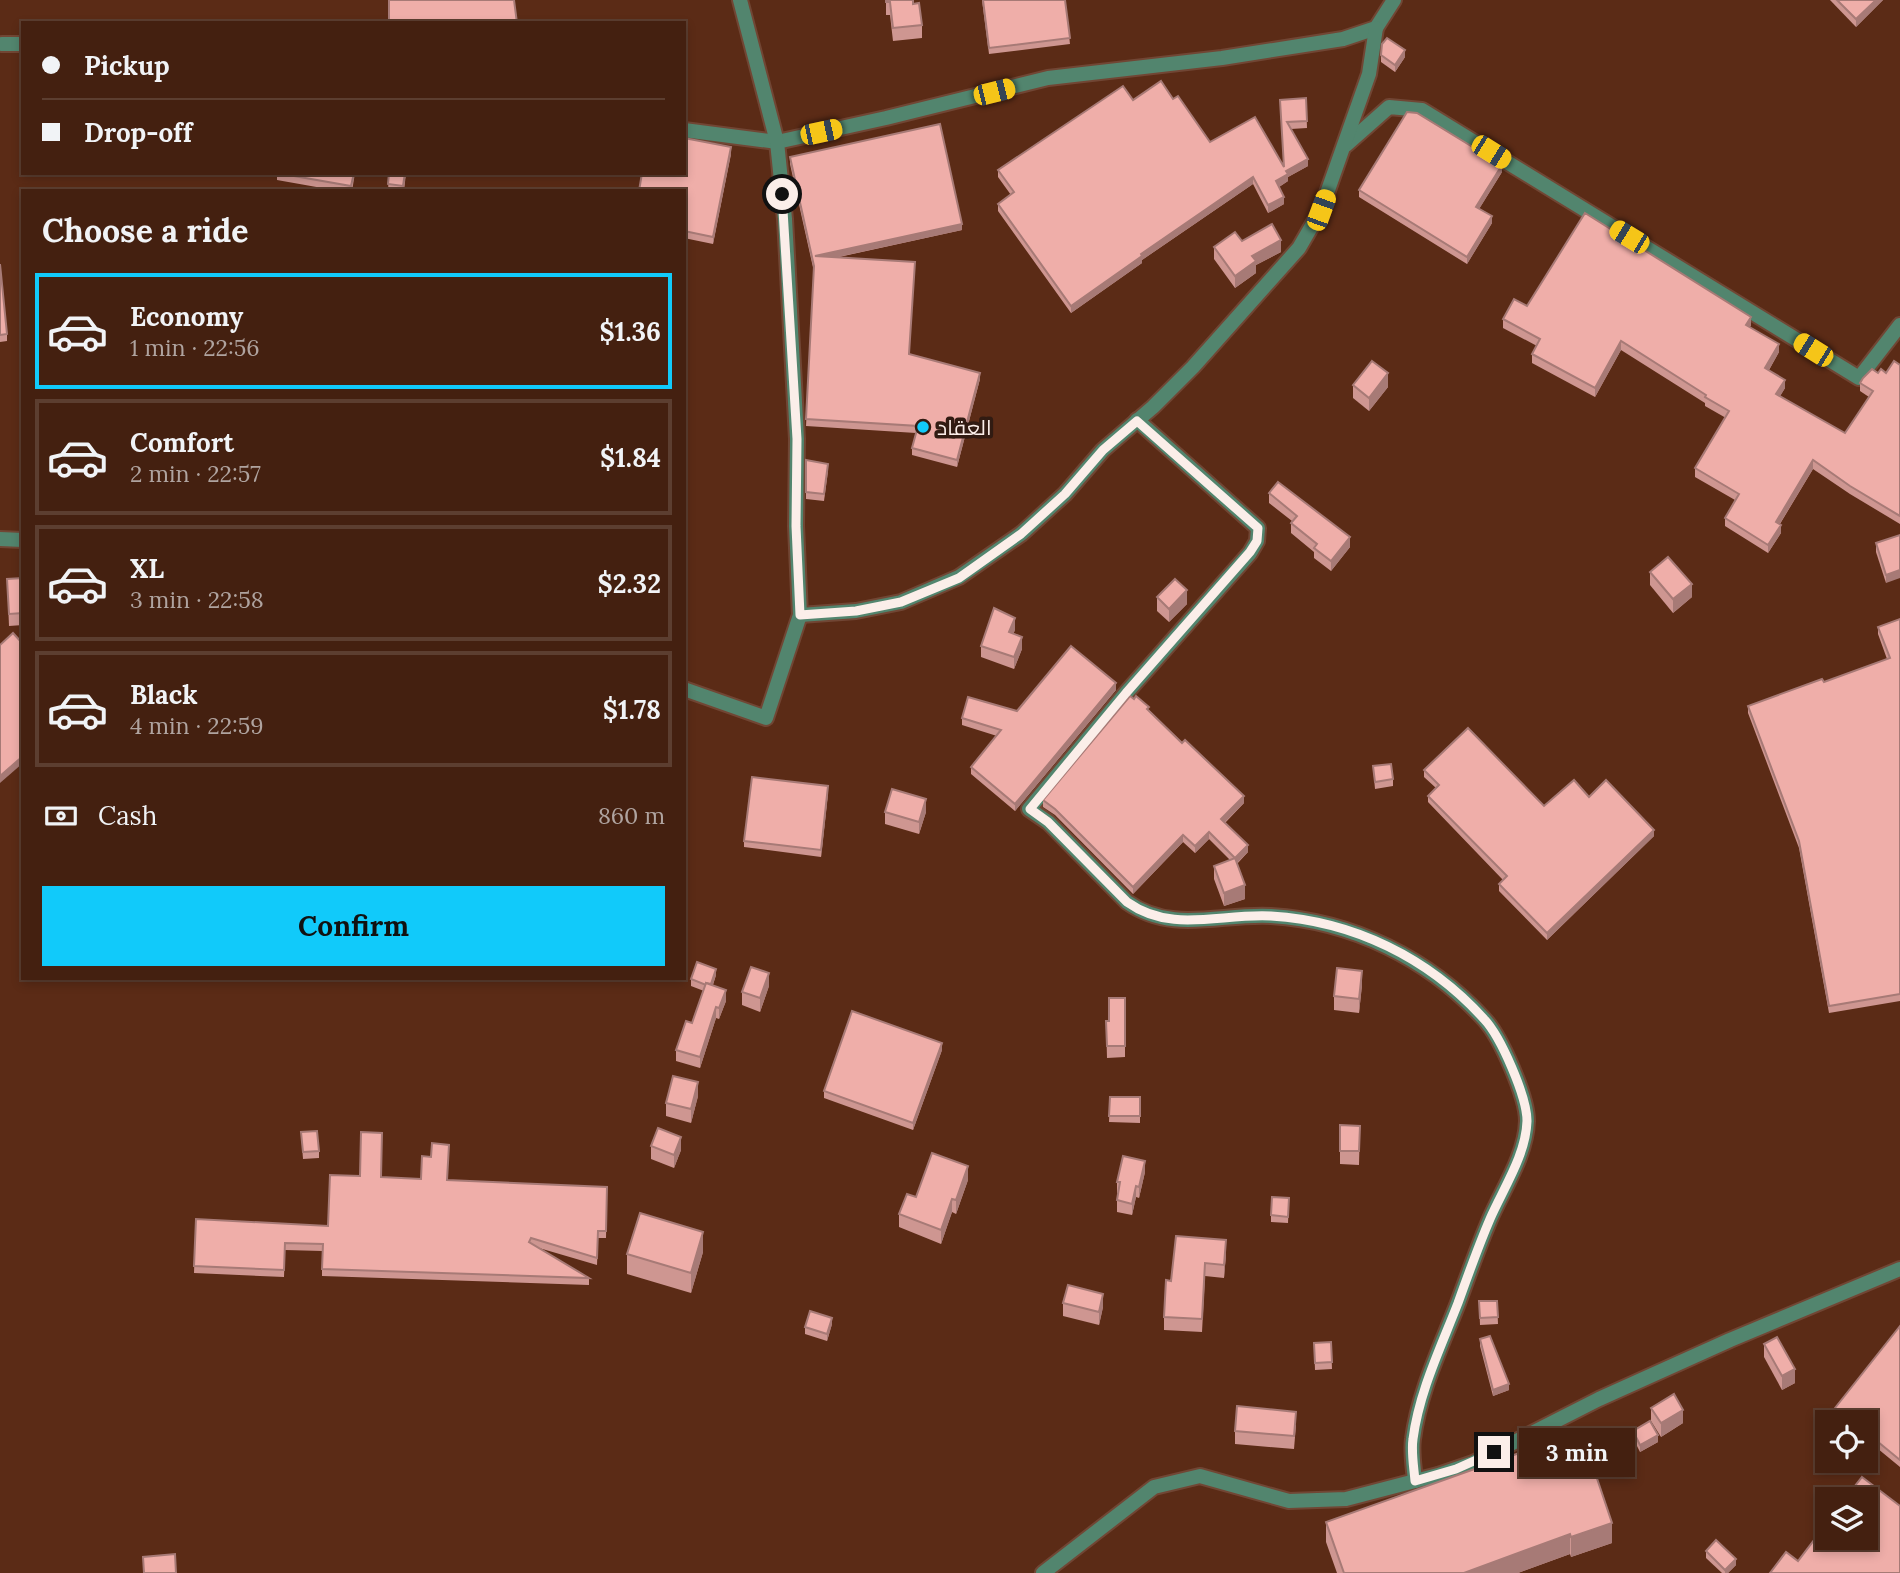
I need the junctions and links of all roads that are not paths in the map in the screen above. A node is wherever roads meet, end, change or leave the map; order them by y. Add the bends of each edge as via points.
1 (740, 0) edge
2 (1394, 0) edge
3 (1376, 28) junction
4 (2, 44) dead end
5 (21, 44) edge
6 (686, 130) edge
7 (777, 142) junction
8 (1343, 148) junction
9 (1900, 325) edge
10 (1137, 421) junction
11 (0, 539) edge
12 (21, 540) edge
13 (800, 615) junction
14 (686, 690) edge
15 (1900, 1269) edge
16 (1415, 1481) junction
17 (1043, 1573) edge

1 - 7 street
2 - 3 street
3 - 7 street via 1343,39 1222,58 1048,78
3 - 8 street via 1369,74
4 - 5 street
6 - 7 street
7 - 13 street via 797,439
8 - 9 street via 1389,107 1422,110 1860,379
8 - 10 street via 1321,210 1299,248 1193,367
10 - 13 street via 1030,526 959,578 901,602
10 - 16 street via 1258,528 1257,541 1030,809 1142,912 1161,919 1192,920 1270,916 1325,923 1362,934 1458,992 1503,1047 1527,1118 1525,1136 1429,1381 1412,1442
11 - 12 street
13 - 14 street via 766,718
15 - 16 street via 1694,1356 1473,1462
16 - 17 street via 1346,1499 1289,1501 1200,1476 1177,1480 1154,1487

